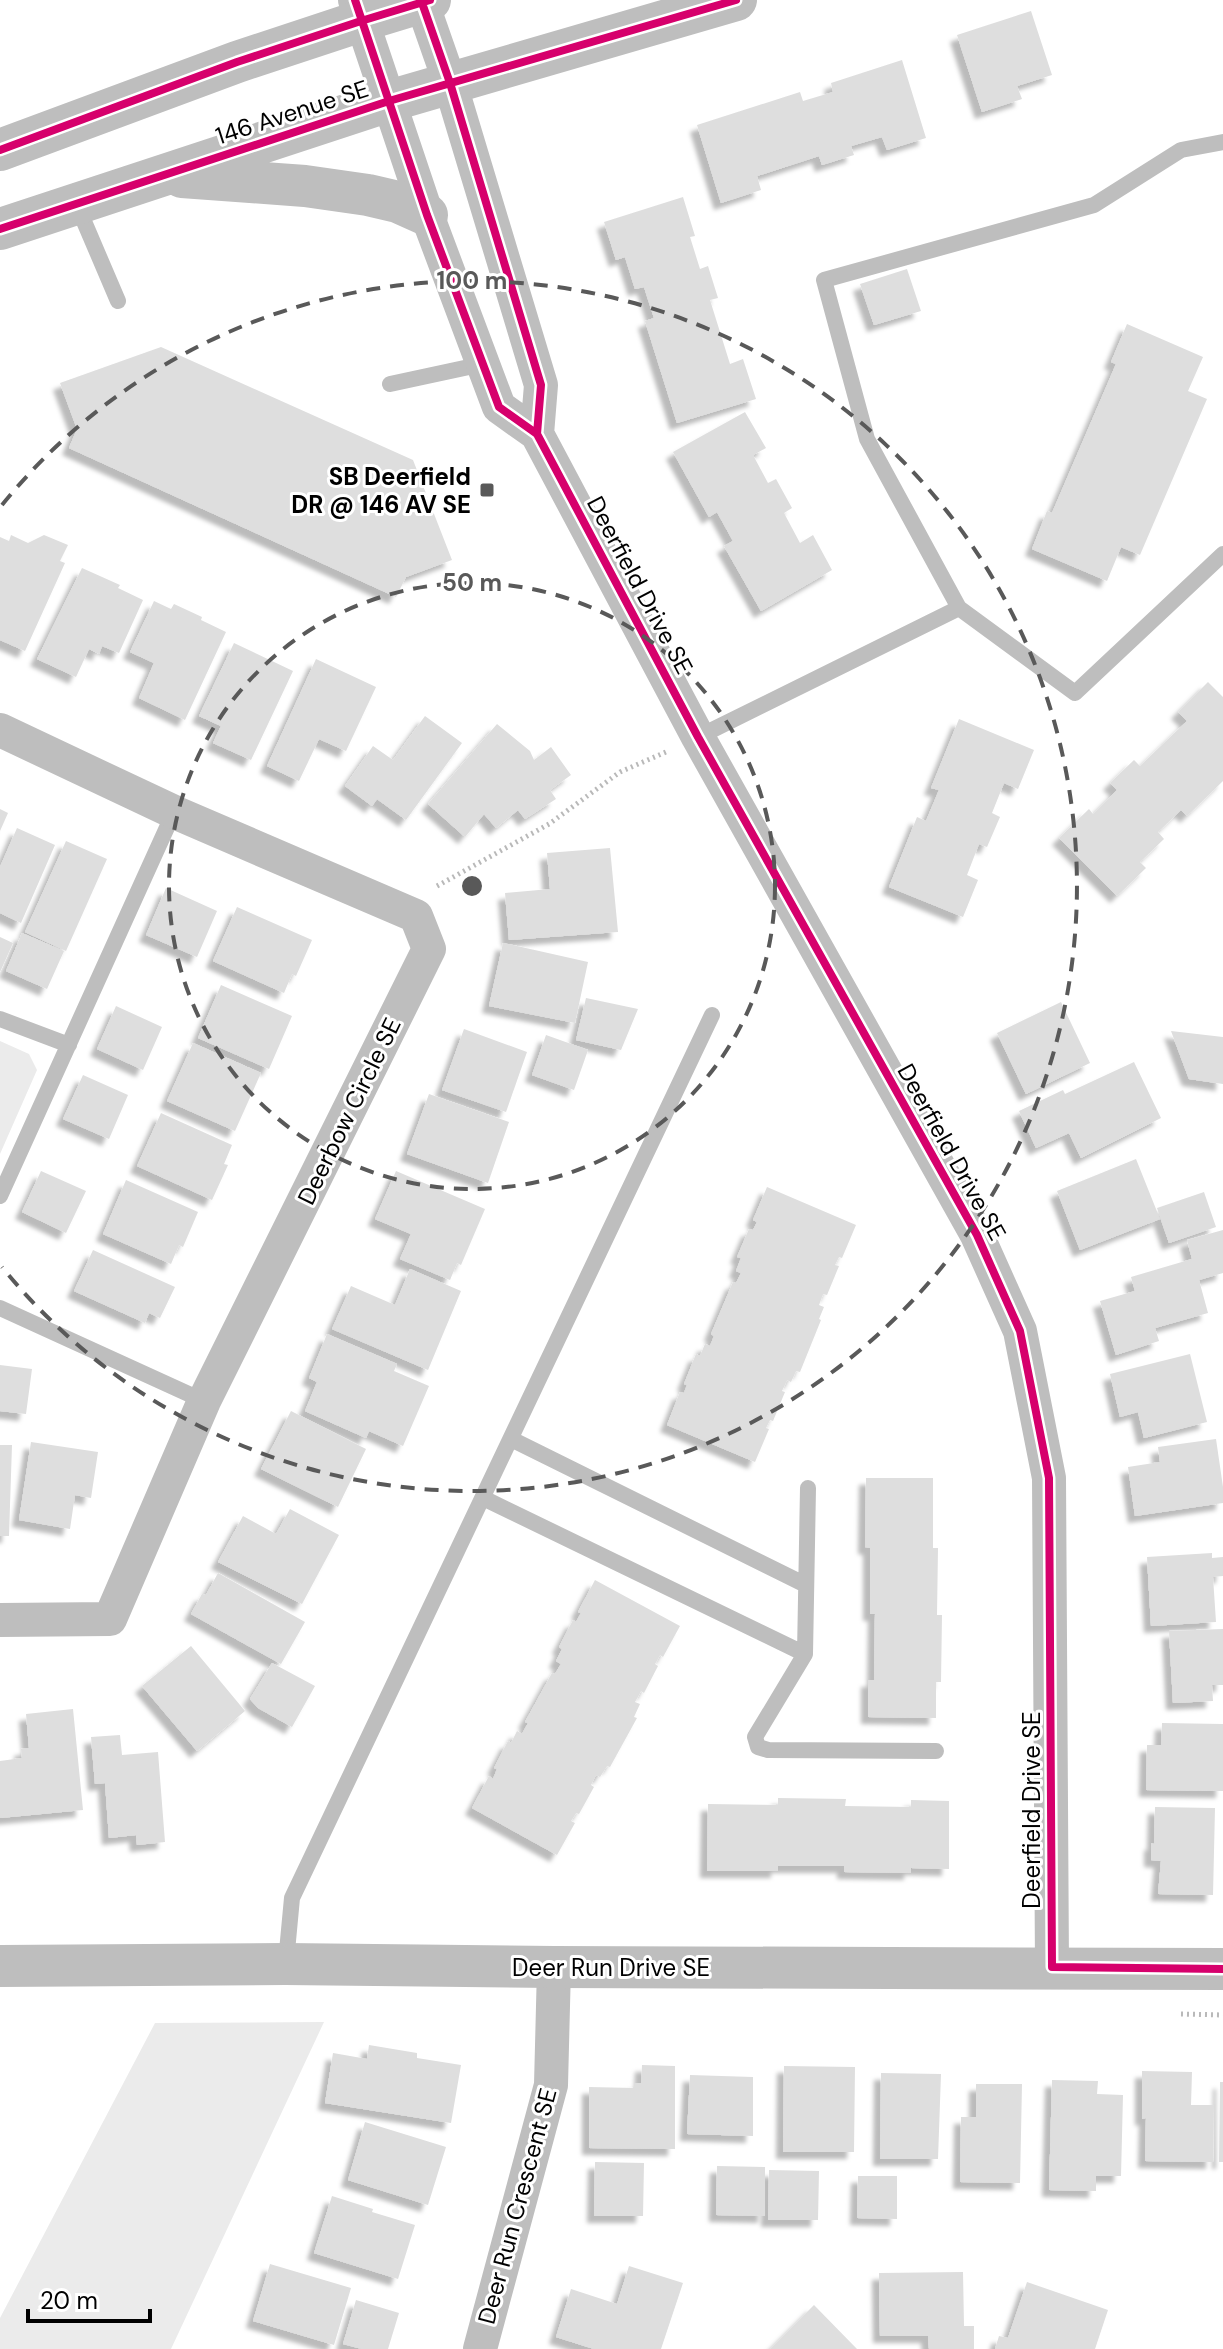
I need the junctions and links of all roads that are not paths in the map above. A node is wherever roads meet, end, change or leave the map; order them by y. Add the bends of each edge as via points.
1 (736, 0) edge
2 (424, 1) edge
3 (358, 10) edge
4 (450, 83) junction
5 (389, 101) junction
6 (1223, 142) edge
7 (0, 150) edge
8 (161, 176) junction
9 (77, 203) junction
10 (427, 215) junction
11 (0, 229) edge
12 (118, 301) dead end
13 (483, 364) junction
14 (390, 384) dead end
15 (537, 434) junction
16 (1223, 554) edge
17 (959, 608) junction
18 (0, 730) edge
19 (698, 737) junction
20 (174, 812) junction
21 (712, 1015) dead end
22 (0, 1019) edge
23 (69, 1045) junction
24 (0, 1196) edge
25 (0, 1308) edge
26 (204, 1401) junction
27 (511, 1439) junction
28 (808, 1488) dead end
29 (483, 1498) junction
30 (806, 1585) junction
31 (0, 1620) edge
32 (805, 1654) junction
33 (936, 1751) dead end
34 (285, 1964) junction
35 (0, 1966) edge
36 (554, 1967) junction
37 (1052, 1967) junction
38 (1223, 1969) edge
39 (480, 2349) edge

1 - 4 street, 146 Avenue SE
2 - 3 street
2 - 4 street
3 - 5 street, Deerfield Drive SE
3 - 7 street via 237,62
4 - 5 street, 146 Avenue SE
4 - 15 street via 541,385
5 - 8 street, 146 Avenue SE
5 - 10 street, Deerfield Drive SE
6 - 17 lane via 1181,150 1094,205 824,280 867,439
8 - 9 street, 146 Avenue SE
8 - 10 street via 368,195
9 - 11 street, 146 Avenue SE
9 - 12 lane
10 - 13 street, Deerfield Drive SE
13 - 14 lane
13 - 15 street, Deerfield Drive SE via 499,407
15 - 19 street, Deerfield Drive SE
16 - 17 lane via 1075,693
17 - 19 lane
18 - 20 street, Deerbow Circle SE
19 - 37 street, Deerfield Drive SE via 977,1235 1020,1331 1049,1478
20 - 23 lane
20 - 26 street, Deerbow Circle SE via 416,916 429,949
21 - 27 lane
22 - 23 lane
23 - 24 lane
25 - 26 lane
26 - 31 street, Deerbow Circle SE via 110,1619
27 - 29 lane
27 - 30 lane
28 - 30 lane
29 - 32 lane
29 - 34 lane via 292,1898
30 - 32 lane
32 - 33 lane via 755,1737 758,1747
34 - 35 street, Deer Run Drive SE
34 - 36 street, Deer Run Drive SE
36 - 37 street, Deer Run Drive SE
36 - 39 street, Deer Run Crescent SE via 551,2085
37 - 38 street, Deer Run Drive SE

